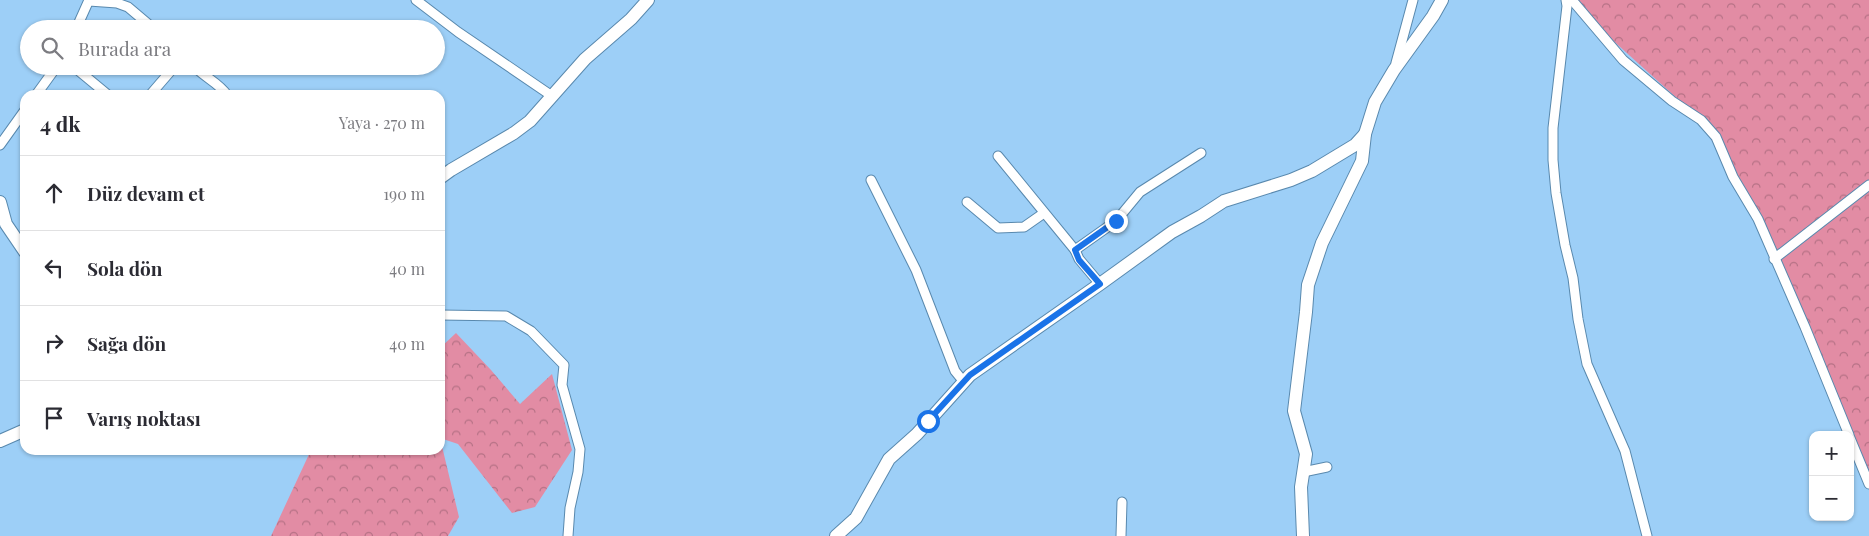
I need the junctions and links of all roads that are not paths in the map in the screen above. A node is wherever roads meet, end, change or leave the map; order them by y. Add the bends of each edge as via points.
1 (89, 0) edge
2 (416, 0) edge
3 (648, 0) edge
4 (1413, 0) edge
5 (1442, 0) edge
6 (1566, 0) edge
7 (1572, 0) edge
8 (131, 3) edge
9 (80, 20) edge
10 (146, 20) edge
11 (442, 20) edge
12 (445, 22) edge
13 (1394, 70) junction
14 (50, 75) edge
15 (84, 75) edge
16 (167, 75) edge
17 (203, 75) edge
18 (40, 90) edge
19 (102, 90) edge
20 (154, 90) edge
21 (223, 90) edge
22 (552, 96) junction
23 (20, 117) edge
24 (1365, 134) junction
25 (0, 145) edge
26 (1201, 153) dead end
27 (998, 156) dead end
28 (445, 174) edge
29 (871, 180) dead end
30 (1869, 185) edge
31 (0, 202) edge
32 (967, 202) dead end
33 (1044, 213) junction
34 (20, 245) edge
35 (1075, 250) junction
36 (1774, 259) junction
37 (1100, 284) junction
38 (445, 315) edge
39 (964, 382) junction
40 (1848, 431) edge
41 (20, 432) edge
42 (0, 441) edge
43 (1854, 446) edge
44 (1327, 467) dead end
45 (1304, 472) junction
46 (1869, 484) edge
47 (1122, 502) dead end
48 (568, 536) edge
49 (836, 536) edge
50 (1121, 536) edge
51 (1303, 536) edge
52 (1646, 536) edge

1 - 8 street
1 - 9 street
2 - 11 street
3 - 22 street via 585,59
4 - 13 street
5 - 13 street
6 - 52 street via 1568,6 1553,128 1556,193 1587,364 1626,450
7 - 36 street via 1623,60 1672,101 1701,120 1716,137 1733,177 1758,219
8 - 10 street
12 - 22 street
13 - 24 street via 1375,102
14 - 18 street
15 - 19 street
16 - 20 street
17 - 21 street
22 - 28 street via 530,121 514,133
23 - 25 street
24 - 37 street via 1354,145 1312,171 1224,201 1172,232
24 - 45 street via 1362,161 1322,244 1308,285 1294,411 1306,454
26 - 35 street via 1140,192 1116,221
27 - 33 street
29 - 39 street via 916,270 955,371
30 - 36 street
31 - 34 street via 6,224
32 - 33 street via 998,228 1024,227
33 - 35 street
35 - 37 street via 1079,260
36 - 40 street
37 - 39 street via 1018,340
38 - 48 street via 506,316 531,331 564,365 562,385 580,449
39 - 49 street via 917,434 889,459 856,518
41 - 42 street
43 - 46 street
44 - 45 street
45 - 51 street
47 - 50 street

